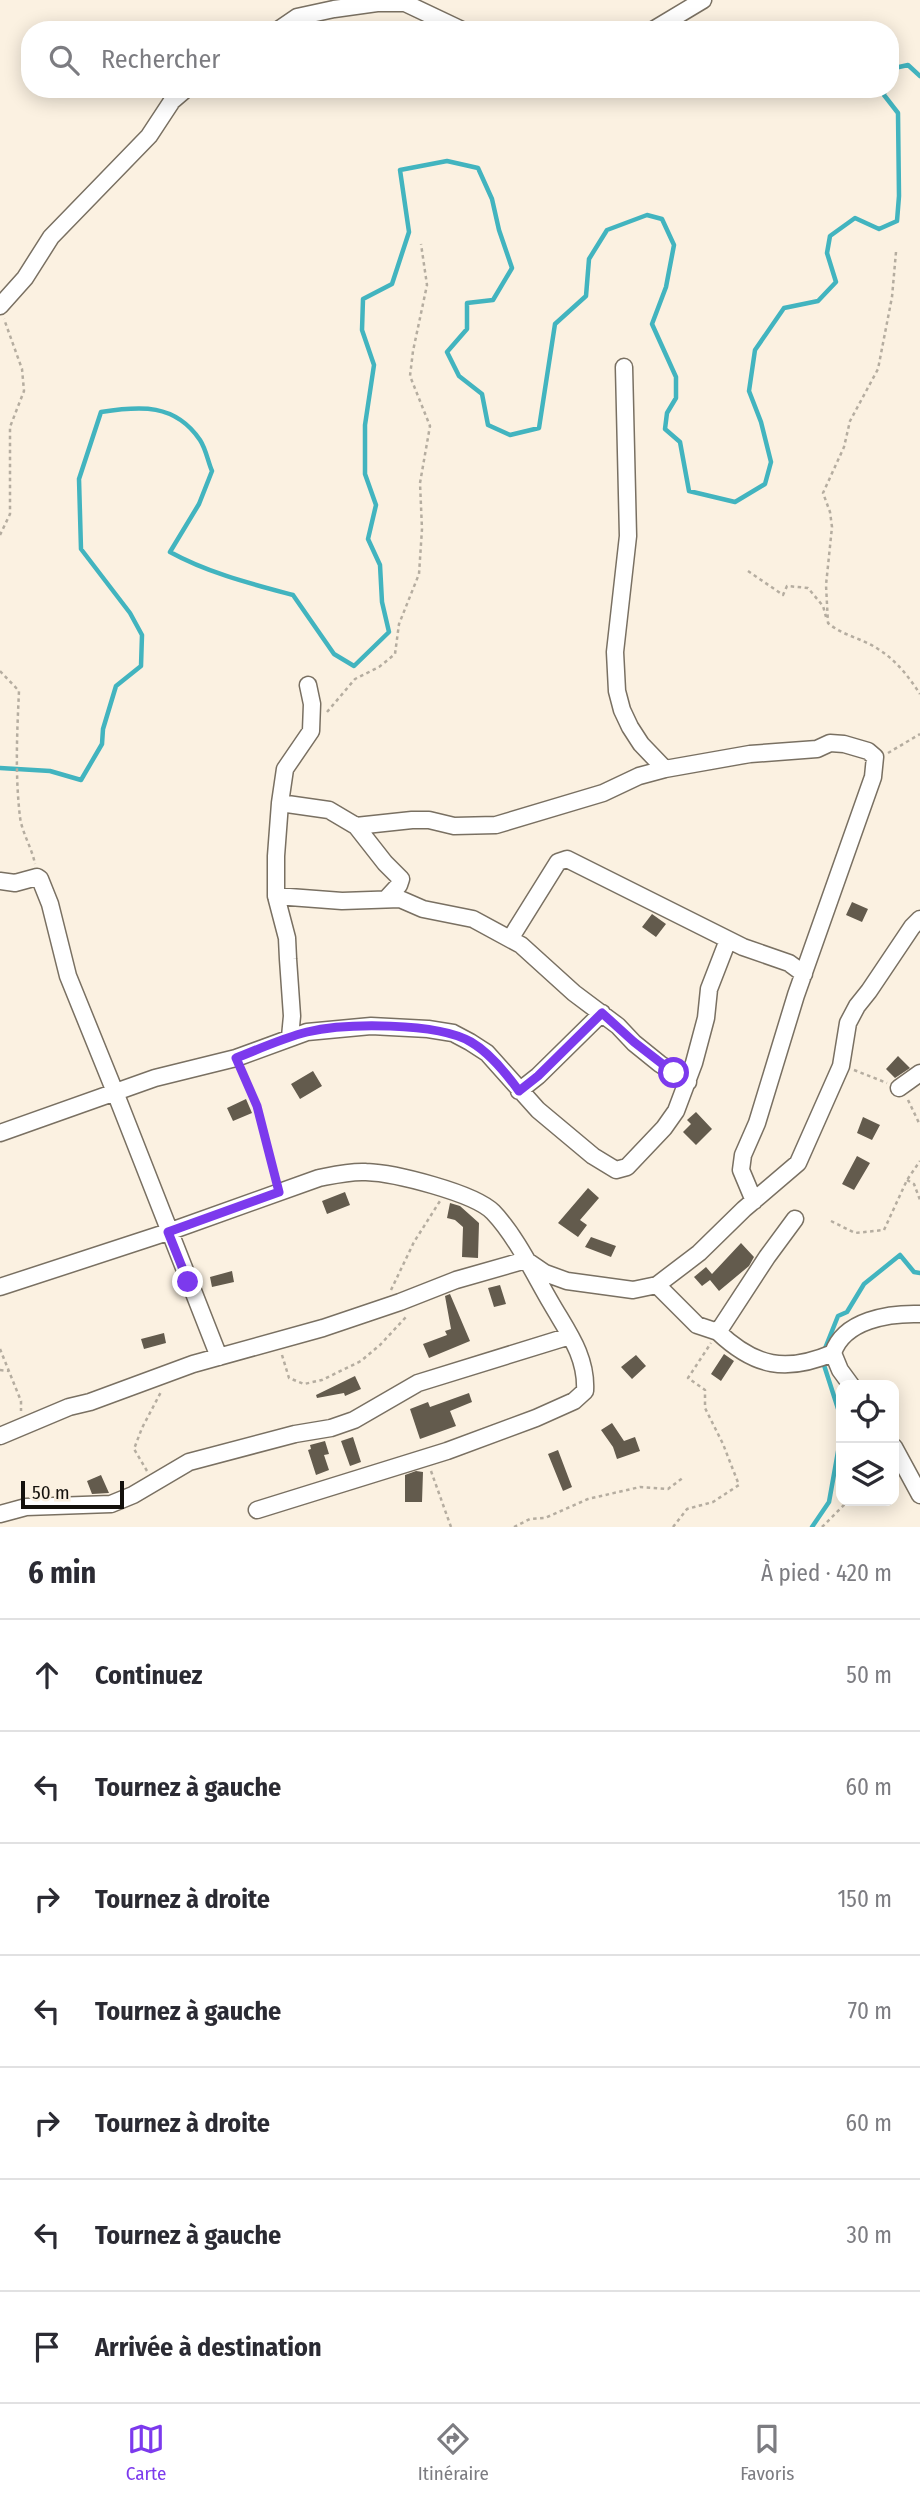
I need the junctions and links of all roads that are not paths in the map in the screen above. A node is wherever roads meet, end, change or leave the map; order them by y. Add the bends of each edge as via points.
1 (703, 0) edge
2 (291, 21) edge
3 (442, 21) edge
4 (668, 21) edge
5 (176, 98) edge
6 (1, 305) edge
7 (624, 367) dead end
8 (308, 685) dead end
9 (665, 769) junction
10 (280, 803) junction
11 (356, 826) junction
12 (0, 881) edge
13 (276, 895) junction
14 (387, 898) junction
15 (920, 919) edge
16 (510, 939) junction
17 (728, 940) junction
18 (804, 974) junction
19 (602, 1013) junction
20 (290, 1038) junction
21 (920, 1073) edge
22 (688, 1082) junction
23 (899, 1088) dead end
24 (519, 1091) junction
25 (115, 1092) junction
26 (0, 1133) edge
27 (754, 1201) junction
28 (795, 1219) dead end
29 (168, 1232) junction
30 (526, 1260) junction
31 (657, 1285) junction
32 (0, 1287) edge
33 (920, 1314) edge
34 (718, 1332) junction
35 (570, 1336) junction
36 (833, 1353) junction
37 (219, 1357) junction
38 (847, 1380) edge
39 (0, 1436) edge
40 (899, 1456) edge
41 (920, 1494) edge
42 (257, 1510) dead end
43 (0, 1514) edge

1 - 4 street
2 - 3 street via 391,3 405,4
5 - 6 street via 149,136 51,237
7 - 9 street via 628,536 615,652 617,691 630,727
8 - 10 street via 311,731 285,769
9 - 11 street via 496,825 454,827 412,820
9 - 18 street via 750,754 817,749 830,743 876,757
10 - 11 street via 329,810
10 - 13 street
11 - 14 street via 401,879
12 - 25 street via 40,879 68,976
13 - 14 street via 342,901
13 - 20 street via 287,938
14 - 16 street via 473,919
15 - 27 street via 848,1023 841,1066 798,1163
16 - 17 street via 558,862 567,859
16 - 19 street
17 - 18 street via 789,963
17 - 22 street via 709,989
18 - 27 street via 743,1155 741,1170
19 - 22 street
19 - 24 street
20 - 24 street via 371,1026 453,1033 487,1054
20 - 25 street
21 - 23 street
22 - 24 street via 664,1128 627,1167 616,1170 593,1156
25 - 26 street
25 - 29 street
27 - 31 street
28 - 34 street
29 - 30 street via 319,1178 366,1172 448,1190 492,1211
29 - 32 street
29 - 37 street
30 - 31 street via 567,1281 632,1290
30 - 35 street
30 - 37 street
31 - 34 street via 697,1325
33 - 36 street via 881,1316 859,1325 837,1340
34 - 36 street via 763,1363 809,1362
35 - 42 street via 586,1375 585,1391 575,1401 427,1458
35 - 43 street via 418,1383 331,1428 189,1462 111,1504 26,1507
36 - 38 street
37 - 39 street via 68,1407
40 - 41 street

